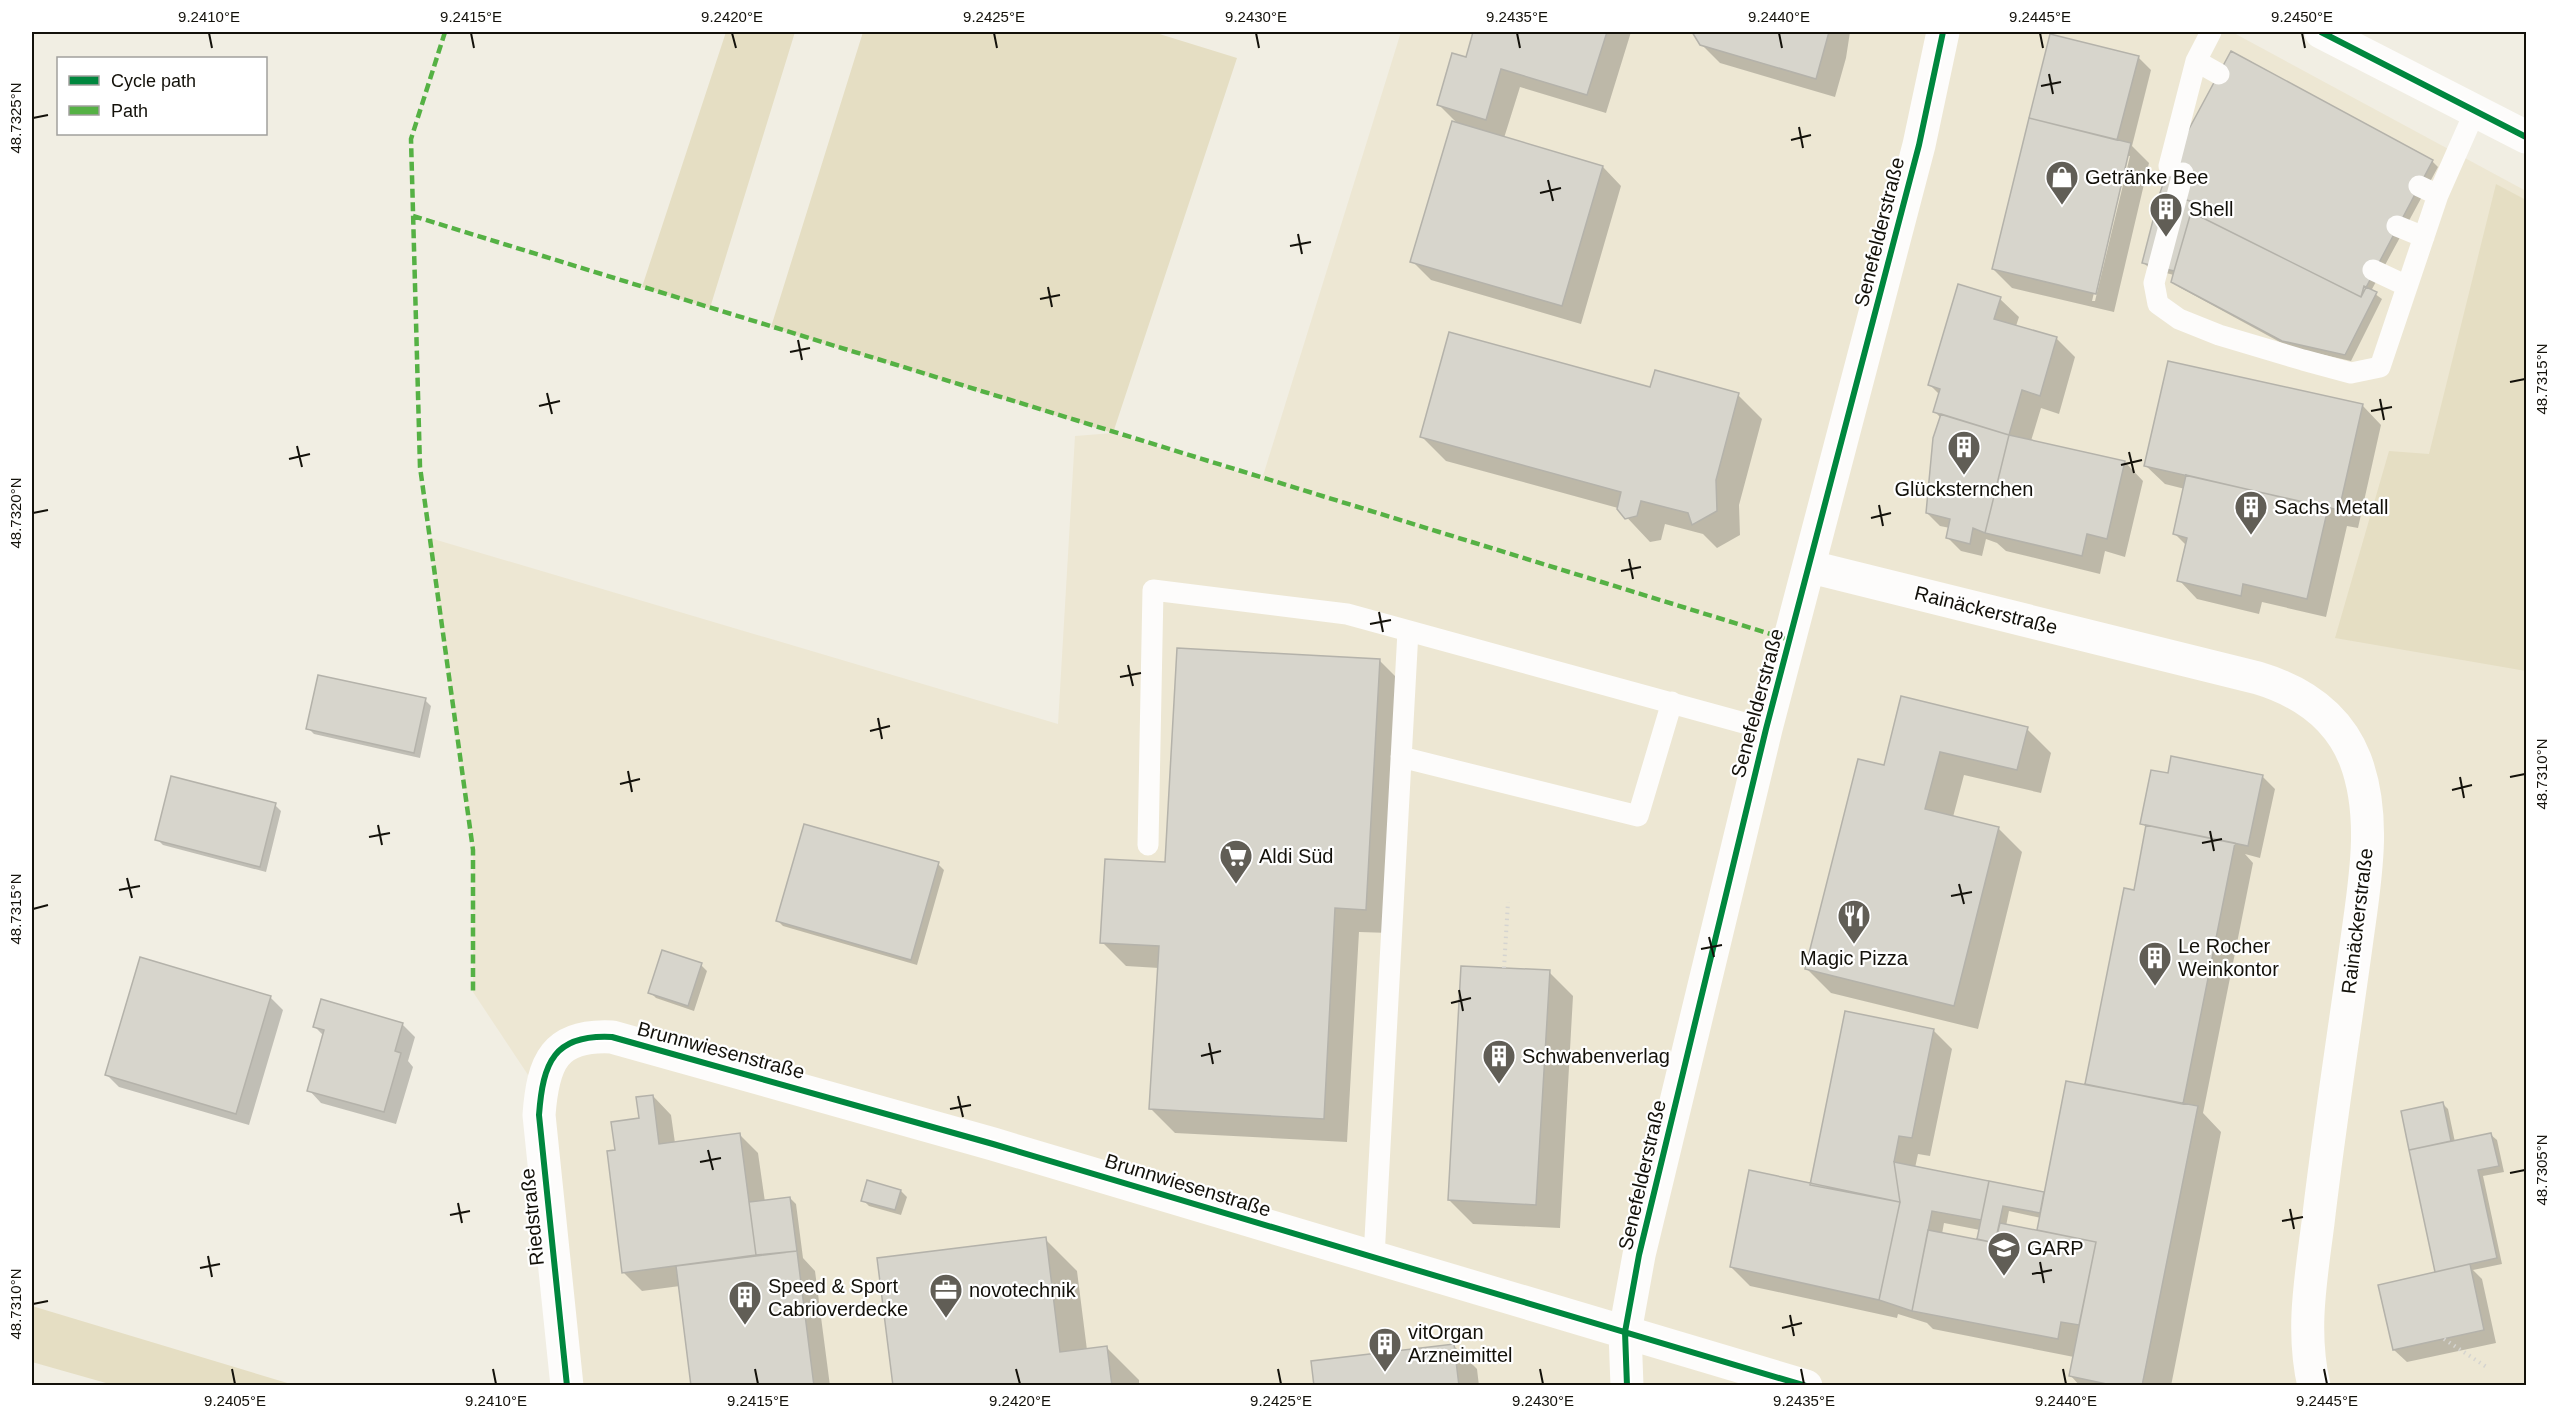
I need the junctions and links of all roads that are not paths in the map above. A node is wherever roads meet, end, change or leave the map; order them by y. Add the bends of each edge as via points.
1 (1943, 32) edge
2 (2211, 32) edge
3 (2321, 32) edge
4 (2196, 61) junction
5 (2219, 74) dead end
6 (2476, 109) junction
7 (2526, 137) edge
8 (2419, 186) dead end
9 (2438, 195) junction
10 (2397, 226) dead end
11 (2424, 237) junction
12 (2373, 270) dead end
13 (2407, 286) junction
14 (1810, 567) junction
15 (1408, 631) junction
16 (1672, 702) junction
17 (1767, 729) junction
18 (1401, 757) junction
19 (1148, 845) dead end
20 (560, 1050) joint
21 (1374, 1257) junction
22 (1625, 1332) junction
23 (567, 1386) edge
24 (1627, 1386) edge
25 (1806, 1386) edge
26 (2314, 1386) edge

1 - 14 street, Senefelderstraße via 1918,145
2 - 4 lane
3 - 6 street
4 - 5 lane
4 - 13 lane via 2190,114 2154,283 2158,304 2179,319 2219,335 2351,373 2380,367
6 - 7 street
6 - 9 lane
8 - 9 lane
9 - 11 lane
10 - 11 lane
11 - 13 lane
12 - 13 lane
14 - 17 street, Senefelderstraße
14 - 26 street, Rainäckerstraße via 2277,683 2316,705 2338,729 2355,759 2363,790 2367,864 2306,1327 2307,1357
15 - 16 lane
15 - 18 lane
15 - 19 lane via 1347,614 1153,590
16 - 17 lane
16 - 18 lane via 1638,816
17 - 22 street, Senefelderstraße via 1639,1255
18 - 21 lane
20 - 21 street, Brunnwiesenstraße via 582,1037 612,1037 817,1093
20 - 23 street, Riedstraße via 545,1077 539,1115
21 - 22 street, Brunnwiesenstraße
22 - 24 street, Senefelderstraße
22 - 25 street, Brunnwiesenstraße

